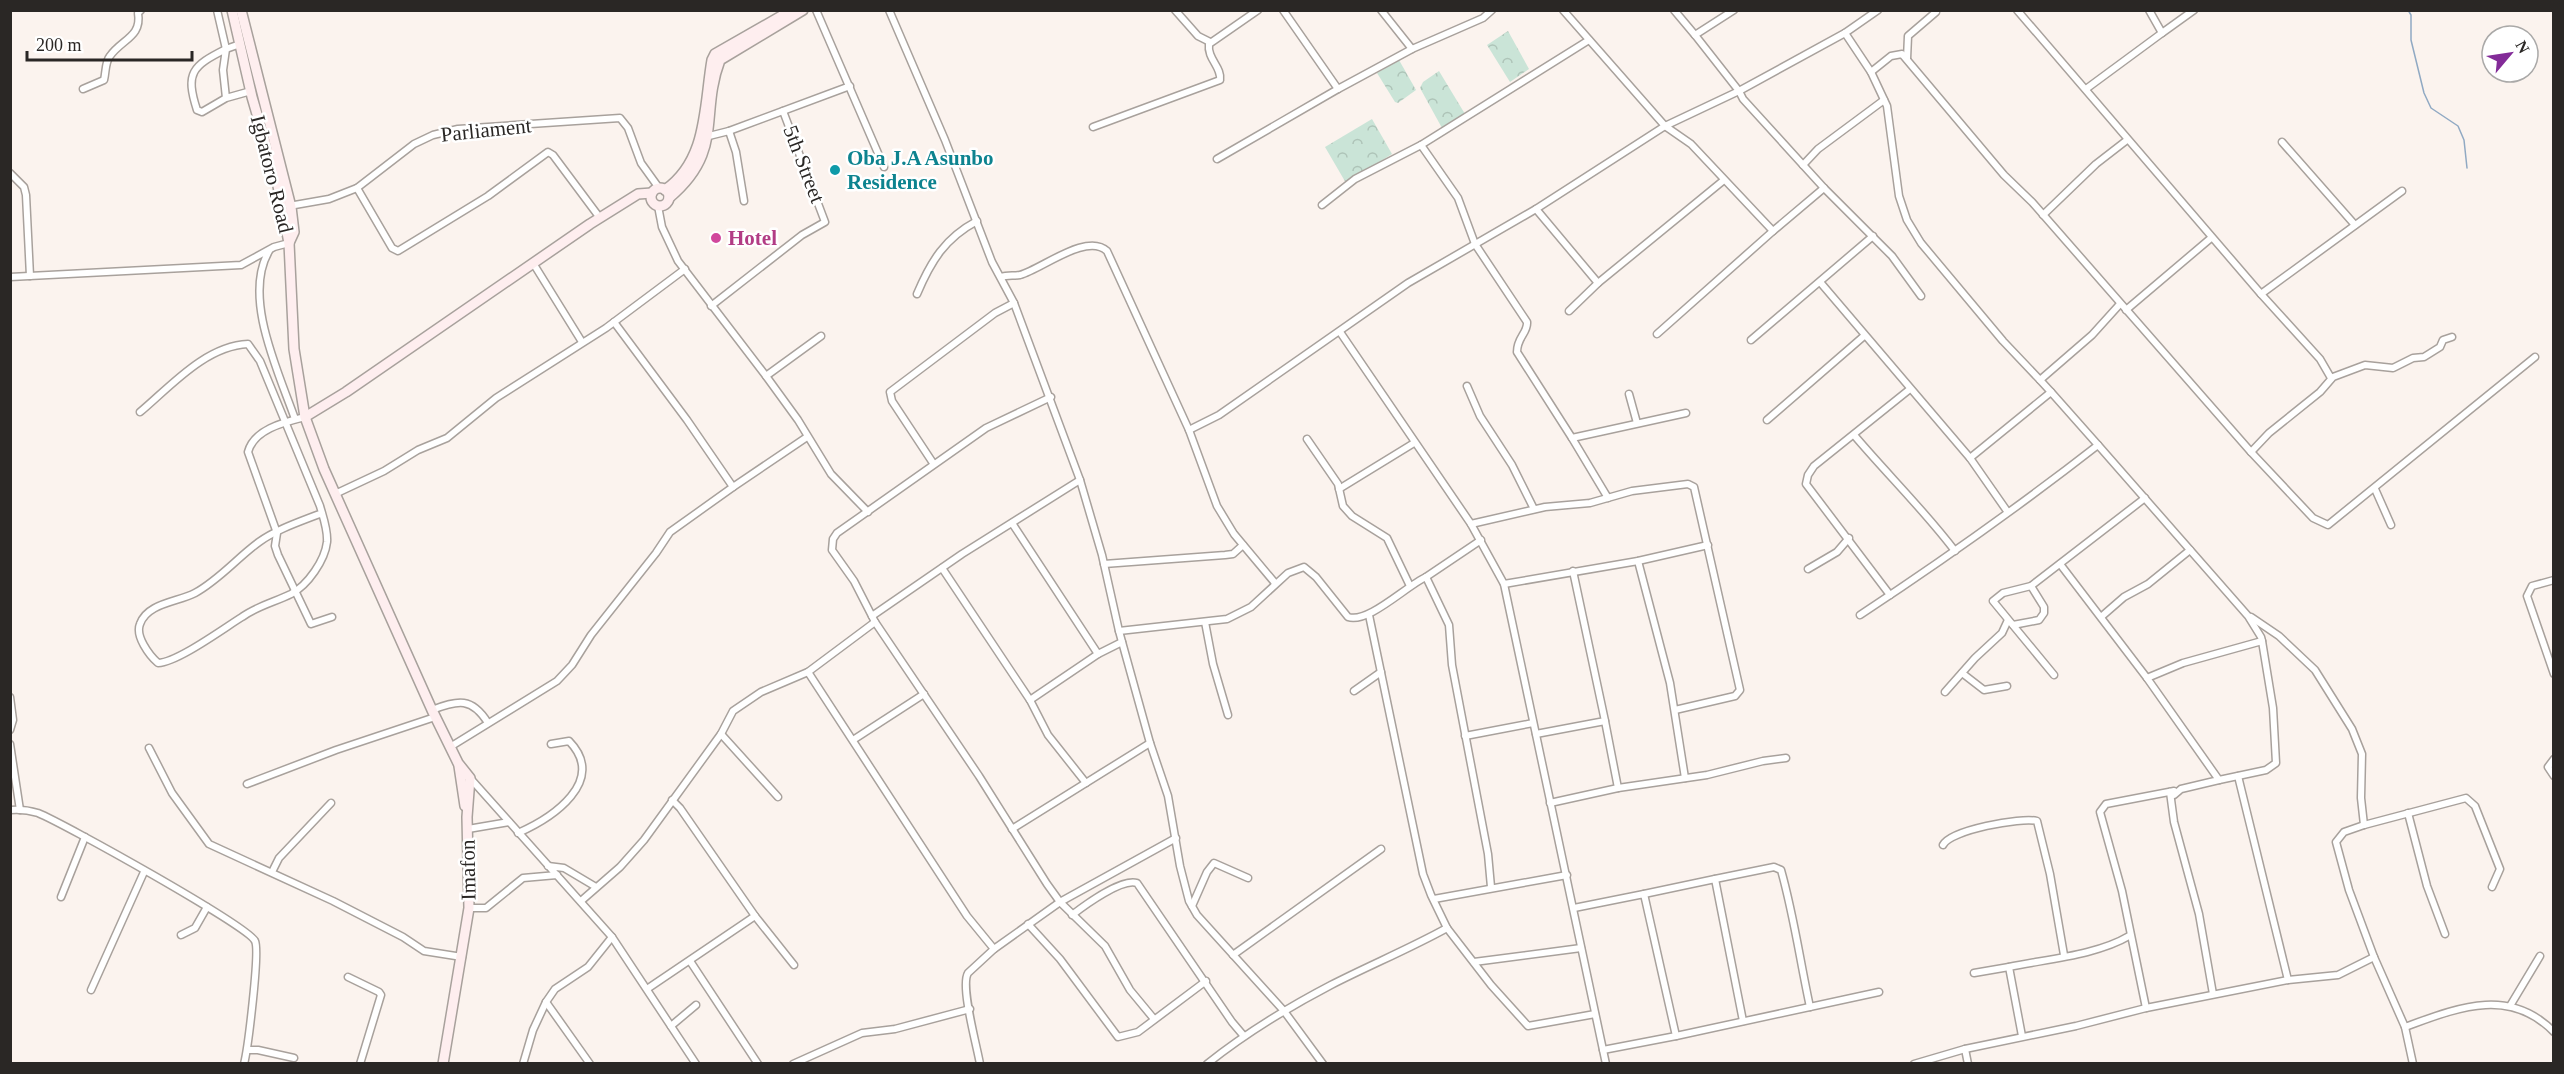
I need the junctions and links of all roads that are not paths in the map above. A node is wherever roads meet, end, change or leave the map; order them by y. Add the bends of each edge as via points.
1 (141, 10) edge
2 (217, 10) edge
3 (232, 10) edge
4 (241, 10) edge
5 (792, 10) edge
6 (803, 10) edge
7 (816, 10) edge
8 (889, 10) edge
9 (1175, 10) edge
10 (1258, 10) edge
11 (1283, 10) edge
12 (1381, 10) edge
13 (1492, 10) edge
14 (1563, 10) edge
15 (1674, 10) edge
16 (1734, 10) edge
17 (1878, 10) edge
18 (2017, 10) edge
19 (2149, 10) edge
20 (2194, 10) edge
21 (1936, 12) dead end
22 (1845, 33) junction
23 (2162, 33) junction
24 (1695, 35) junction
25 (1589, 40) junction
26 (1210, 42) junction
27 (240, 44) junction
28 (226, 49) junction
29 (1412, 49) junction
30 (1907, 59) junction
31 (1871, 72) junction
32 (850, 86) junction
33 (83, 89) dead end
34 (1338, 89) junction
35 (2086, 89) junction
36 (251, 91) junction
37 (1739, 91) junction
38 (226, 98) junction
39 (1884, 100) junction
40 (783, 111) junction
41 (1665, 126) junction
42 (1093, 127) dead end
43 (729, 131) junction
44 (709, 136) junction
45 (2127, 140) junction
46 (2282, 142) dead end
47 (1421, 145) junction
48 (1216, 159) dead end
49 (1803, 165) junction
50 (884, 167) dead end
51 (10, 173) edge
52 (1724, 180) junction
53 (357, 188) junction
54 (1824, 188) junction
55 (2402, 191) dead end
56 (661, 192) junction
57 (279, 194) junction
58 (744, 201) dead end
59 (1322, 205) dead end
60 (658, 206) junction
61 (291, 207) junction
62 (1536, 209) junction
63 (2043, 214) junction
64 (600, 218) junction
65 (977, 221) junction
66 (2355, 225) junction
67 (1773, 231) junction
68 (1873, 236) junction
69 (2211, 237) junction
70 (289, 243) junction
71 (1475, 244) junction
72 (269, 250) junction
73 (533, 263) junction
74 (685, 269) junction
75 (30, 276) junction
76 (10, 277) edge
77 (1001, 277) junction
78 (1821, 282) junction
79 (1598, 283) junction
80 (917, 294) dead end
81 (2261, 294) junction
82 (1921, 296) dead end
83 (1014, 303) junction
84 (2120, 304) junction
85 (711, 306) junction
86 (2126, 310) junction
87 (1569, 311) dead end
88 (614, 322) junction
89 (1340, 332) junction
90 (1657, 334) dead end
91 (821, 336) dead end
92 (1864, 336) junction
93 (2452, 337) dead end
94 (1750, 340) dead end
95 (582, 342) junction
96 (2535, 357) dead end
97 (765, 376) junction
98 (2331, 378) junction
99 (2040, 380) junction
100 (1467, 386) dead end
101 (1910, 389) junction
102 (2051, 392) junction
103 (1629, 394) dead end
104 (1051, 397) junction
105 (140, 412) dead end
106 (1686, 412) dead end
107 (300, 418) junction
108 (1767, 420) dead end
109 (284, 422) junction
110 (1637, 423) junction
111 (1189, 430) junction
112 (1854, 435) junction
113 (807, 437) junction
114 (1572, 438) junction
115 (1307, 439) dead end
116 (1414, 443) junction
117 (2098, 445) junction
118 (2251, 452) junction
119 (1970, 458) junction
120 (933, 463) junction
121 (1080, 480) junction
122 (733, 487) junction
123 (1339, 489) junction
124 (2375, 489) junction
125 (335, 494) junction
126 (1608, 498) junction
127 (2145, 498) junction
128 (1534, 509) junction
129 (2007, 511) junction
130 (868, 512) junction
131 (322, 513) junction
132 (1012, 523) junction
133 (1471, 524) junction
134 (2391, 525) dead end
135 (277, 533) junction
136 (1849, 538) junction
137 (1481, 540) junction
138 (1243, 545) junction
139 (1708, 545) junction
140 (2190, 550) junction
141 (1955, 551) junction
142 (1638, 561) junction
143 (1104, 564) junction
144 (2060, 564) junction
145 (942, 568) junction
146 (1808, 570) dead end
147 (1572, 571) junction
148 (1426, 577) junction
149 (2553, 580) edge
150 (1275, 584) junction
151 (1504, 584) junction
152 (1410, 586) junction
153 (2031, 586) junction
154 (296, 591) junction
155 (1890, 595) junction
156 (1369, 615) junction
157 (1860, 615) dead end
158 (332, 616) dead end
159 (2248, 616) junction
160 (2101, 617) junction
161 (873, 619) junction
162 (1205, 622) junction
163 (2011, 622) junction
164 (1119, 631) junction
165 (2262, 641) junction
166 (1122, 642) junction
167 (1098, 654) junction
168 (2552, 659) edge
169 (808, 672) junction
170 (1381, 672) junction
171 (1962, 673) junction
172 (2553, 674) edge
173 (2054, 675) dead end
174 (2147, 678) junction
175 (2007, 686) dead end
176 (1354, 691) dead end
177 (1945, 692) dead end
178 (924, 694) junction
179 (10, 697) edge
180 (1030, 700) junction
181 (1675, 710) junction
182 (434, 714) junction
183 (1228, 715) dead end
184 (1605, 721) junction
185 (488, 723) junction
186 (1533, 723) junction
187 (10, 730) edge
188 (721, 734) junction
189 (1536, 734) junction
190 (1465, 736) junction
191 (853, 740) junction
192 (1150, 743) junction
193 (10, 744) edge
194 (551, 744) dead end
195 (450, 747) junction
196 (149, 748) dead end
197 (1786, 758) dead end
198 (2553, 759) edge
199 (458, 763) junction
200 (2238, 776) junction
201 (2553, 776) edge
202 (470, 778) junction
203 (1685, 778) junction
204 (2219, 780) junction
205 (1086, 783) junction
206 (247, 784) dead end
207 (1618, 788) junction
208 (2177, 791) junction
209 (778, 797) dead end
210 (672, 800) junction
211 (331, 803) dead end
212 (1550, 803) junction
213 (10, 810) edge
214 (20, 810) junction
215 (2408, 813) junction
216 (467, 817) junction
217 (509, 822) junction
218 (2364, 825) junction
219 (468, 829) junction
220 (1012, 829) junction
221 (518, 832) junction
222 (85, 837) junction
223 (1176, 838) junction
224 (1942, 845) dead end
225 (1381, 849) dead end
226 (548, 866) junction
227 (144, 872) junction
228 (272, 872) junction
229 (557, 875) junction
230 (1566, 875) junction
231 (1248, 878) dead end
232 (1715, 879) junction
233 (596, 887) junction
234 (1491, 887) junction
235 (2492, 887) dead end
236 (1644, 894) junction
237 (61, 897) dead end
238 (1434, 899) junction
239 (581, 901) junction
240 (1060, 902) junction
241 (1192, 906) junction
242 (207, 908) junction
243 (469, 908) junction
244 (1574, 908) junction
245 (1072, 915) junction
246 (755, 916) junction
247 (1028, 924) junction
248 (1447, 928) junction
249 (2445, 934) dead end
250 (181, 935) dead end
251 (2129, 936) junction
252 (612, 937) junction
253 (1581, 948) junction
254 (994, 949) junction
255 (1233, 955) junction
256 (2064, 955) junction
257 (2540, 956) dead end
258 (462, 957) junction
259 (2374, 957) junction
260 (690, 961) junction
261 (1474, 962) junction
262 (794, 965) dead end
263 (2009, 967) junction
264 (1974, 973) dead end
265 (348, 977) dead end
266 (2288, 980) junction
267 (1206, 981) junction
268 (647, 989) junction
269 (92, 990) dead end
270 (1879, 992) dead end
271 (2214, 994) junction
272 (546, 1002) junction
273 (696, 1005) dead end
274 (2510, 1006) junction
275 (1810, 1007) junction
276 (2146, 1008) junction
277 (970, 1009) junction
278 (1284, 1011) junction
279 (1595, 1014) junction
280 (1154, 1019) junction
281 (1743, 1021) junction
282 (671, 1026) junction
283 (2405, 1027) junction
284 (2553, 1032) edge
285 (1244, 1035) junction
286 (1676, 1036) junction
287 (2022, 1036) junction
288 (1965, 1049) junction
289 (248, 1050) junction
290 (1604, 1050) junction
291 (294, 1058) dead end
292 (244, 1064) edge
293 (360, 1064) edge
294 (443, 1064) edge
295 (523, 1064) edge
296 (590, 1064) edge
297 (696, 1064) edge
298 (758, 1064) edge
299 (793, 1064) edge
300 (980, 1064) edge
301 (1206, 1064) edge
302 (1323, 1064) edge
303 (1606, 1064) edge
304 (1914, 1064) edge
305 (1968, 1064) edge
306 (2413, 1064) edge

1 - 33 street via 136,32 109,57 104,80
2 - 28 street
3 - 27 street, Igbatoro Road
4 - 61 street, Igbatoro Road
5 - 56 street via 715,54 698,146 688,169
6 - 44 street via 720,60
7 - 32 street
8 - 65 street
9 - 26 street via 1198,36
10 - 26 street
11 - 34 street
12 - 29 street
13 - 29 street
14 - 25 street
15 - 24 street
16 - 24 street
17 - 22 street
18 - 35 street
19 - 23 street
20 - 23 street
21 - 30 street via 1908,36
22 - 31 street
22 - 37 street
23 - 35 street
24 - 37 street
25 - 41 street
25 - 47 street
26 - 42 street via 1209,55 1221,74 1220,80
27 - 28 street
27 - 36 street, Igbatoro Road
28 - 38 street
28 - 38 street via 200,64 190,87 199,112
29 - 34 street
30 - 31 street via 1897,54
30 - 63 street via 2004,175
31 - 39 street
32 - 40 street, 5th Street
32 - 50 street
34 - 48 street
35 - 45 street
36 - 38 street
36 - 57 street, Igbatoro Road
37 - 41 street
37 - 49 street
39 - 49 street
39 - 99 street via 1899,196 1908,220 1921,243
40 - 43 street, 5th Street
40 - 85 street, 5th Street via 825,218 823,224 802,235
41 - 52 street via 1690,144
41 - 62 street
43 - 44 street, 5th Street
43 - 58 street
44 - 56 street via 696,167 680,189
45 - 63 street
45 - 69 street
46 - 66 street
47 - 59 street via 1355,179
47 - 71 street via 1458,198
49 - 54 street
51 - 75 street via 24,187 26,195
52 - 67 street
52 - 79 street
53 - 56 street, Parliament via 414,144 433,135 458,129 620,118 628,128 641,163
53 - 61 street, Parliament
53 - 64 street via 392,248 398,251 488,196 548,152
54 - 67 street
54 - 68 street
55 - 66 street
56 - 60 street via 666,204
56 - 60 street via 651,199
56 - 64 street via 638,194
57 - 61 street
57 - 70 street, Igbatoro Road
60 - 74 street via 662,227
61 - 70 street, Igbatoro Road via 294,232
62 - 71 street
62 - 79 street
63 - 84 street
64 - 73 street
65 - 77 street
65 - 80 street via 952,237 938,252
66 - 81 street
67 - 90 street
68 - 78 street
68 - 82 street
69 - 81 street
69 - 86 street
70 - 72 street
70 - 107 street
71 - 89 street via 1408,283
71 - 114 street via 1527,322 1526,330 1518,338 1517,352
72 - 75 street via 241,265
72 - 107 street via 260,268 261,311
73 - 95 street
73 - 107 street via 366,379
74 - 85 street
74 - 88 street
75 - 76 street
77 - 83 street
77 - 111 street via 1021,274 1087,245 1104,248
78 - 92 street
78 - 94 street
79 - 87 street
81 - 98 street
83 - 104 street
83 - 120 street via 890,392
84 - 86 street
84 - 99 street via 2092,335
85 - 97 street
86 - 118 street
88 - 95 street
88 - 122 street
89 - 111 street via 1219,415
89 - 116 street
91 - 97 street
92 - 101 street
92 - 108 street
93 - 98 street via 2424,357 2393,368 2365,365
95 - 125 street via 496,398 447,438
96 - 124 street
97 - 113 street
98 - 118 street
99 - 102 street
100 - 128 street
101 - 112 street
101 - 119 street
102 - 117 street
102 - 119 street
103 - 110 street
104 - 120 street via 996,422
104 - 121 street
105 - 109 street via 209,357 225,348 248,344 260,361
106 - 110 street
107 - 109 street
107 - 125 street
109 - 131 street
109 - 135 street via 267,430 248,452
110 - 114 street
111 - 138 street via 1217,506
112 - 136 street via 1814,466 1806,484
112 - 141 street
113 - 122 street
113 - 130 street via 831,474
114 - 126 street
115 - 123 street
116 - 123 street
116 - 133 street
117 - 127 street
117 - 129 street
118 - 124 street via 2313,518 2325,525
119 - 129 street
120 - 130 street
121 - 132 street
121 - 143 street
122 - 185 street via 664,538 557,681
123 - 152 street via 1340,501 1352,516 1387,538
124 - 134 street
125 - 182 street
126 - 128 street
126 - 139 street via 1691,485
127 - 140 street
127 - 144 street
128 - 133 street
129 - 141 street
130 - 161 street via 837,533 832,539 832,550 854,581
131 - 135 street
131 - 154 street via 327,541 323,556
132 - 145 street
132 - 167 street
133 - 137 street
135 - 154 street via 275,546
135 - 154 street via 261,540 194,594 154,608 140,622 139,635 155,661 164,663 220,634 244,615
136 - 146 street via 1837,552
136 - 155 street
137 - 148 street
137 - 151 street
138 - 143 street via 1233,554
138 - 150 street
139 - 142 street
139 - 181 street via 1740,690 1735,696
140 - 159 street
140 - 160 street
141 - 155 street
142 - 147 street
142 - 181 street
143 - 164 street
144 - 153 street
144 - 160 street
145 - 161 street
145 - 180 street
147 - 151 street
147 - 184 street
148 - 152 street
148 - 190 street via 1449,625
149 - 168 street via 2528,591
150 - 156 street via 1304,567 1348,617
150 - 162 street via 1242,613
151 - 186 street
152 - 156 street
153 - 163 street via 2044,613 2039,620
153 - 163 street via 1995,597 1995,607
154 - 158 street via 311,624
155 - 157 street
156 - 170 street
159 - 165 street
159 - 218 street via 2315,669 2352,729 2362,754
160 - 174 street
161 - 169 street
161 - 178 street
162 - 164 street
162 - 183 street
163 - 171 street
163 - 173 street
164 - 166 street
165 - 174 street via 2183,663
165 - 200 street via 2273,708 2276,763 2266,770
166 - 167 street
166 - 192 street
167 - 180 street
168 - 172 street
169 - 188 street via 746,700 733,711
169 - 191 street
170 - 176 street
170 - 238 street via 1423,874
171 - 175 street via 1984,690
171 - 177 street
174 - 204 street
178 - 191 street
178 - 220 street
179 - 187 street
180 - 205 street via 1048,735
181 - 203 street
182 - 185 street via 452,703 465,703 474,705
182 - 195 street
182 - 206 street
184 - 189 street
184 - 207 street
185 - 195 street
186 - 189 street
186 - 190 street
188 - 209 street
188 - 210 street
189 - 212 street
190 - 234 street
191 - 254 street via 967,916
192 - 205 street
192 - 223 street via 1168,796
193 - 214 street
194 - 221 street via 569,741 575,747 582,770 577,791 533,826
195 - 199 street
196 - 228 street via 172,793 209,844
197 - 203 street
198 - 201 street via 2548,767
199 - 202 street
199 - 216 street
200 - 204 street
200 - 266 street
202 - 216 street
202 - 217 street
203 - 207 street
204 - 208 street
205 - 220 street
207 - 212 street
208 - 251 street via 2106,804 2100,812 2122,891
208 - 271 street via 2174,795 2170,792 2174,822 2199,914
210 - 233 street via 636,851
210 - 246 street
211 - 228 street via 279,858
212 - 230 street
213 - 214 street
214 - 222 street via 38,813
215 - 218 street
215 - 235 street via 2469,799 2500,869
215 - 249 street via 2424,877
216 - 219 street, Imafon
217 - 219 street
217 - 221 street
218 - 259 street via 2344,832 2336,842
219 - 243 street, Imafon
220 - 240 street
221 - 226 street
222 - 227 street
222 - 237 street
223 - 240 street
223 - 241 street
224 - 256 street via 1965,832 2037,820
225 - 255 street
226 - 229 street
226 - 233 street via 564,868
227 - 242 street
227 - 269 street
228 - 258 street via 404,937 424,951
229 - 239 street
229 - 243 street via 524,878 486,908
230 - 234 street
230 - 244 street
231 - 241 street via 1214,862
232 - 236 street
232 - 275 street via 1774,867 1781,870 1795,921
232 - 281 street
233 - 239 street
234 - 238 street
236 - 244 street
236 - 286 street
238 - 248 street
239 - 252 street
240 - 245 street
240 - 247 street
241 - 255 street
242 - 250 street via 195,928
242 - 289 street via 256,942
243 - 258 street, Imafon
244 - 253 street
245 - 267 street via 1105,893 1134,882
245 - 280 street via 1105,946 1130,990
246 - 260 street
246 - 262 street
247 - 254 street
247 - 280 street via 1060,959 1118,1037 1138,1032
248 - 261 street
248 - 278 street
251 - 256 street via 2102,950
251 - 276 street
252 - 268 street
252 - 272 street via 588,967 555,989
253 - 261 street
253 - 279 street
254 - 277 street via 965,977
255 - 278 street
256 - 263 street
257 - 274 street
258 - 294 street, Imafon
259 - 266 street via 2338,975
259 - 283 street
260 - 268 street
260 - 298 street
261 - 279 street via 1528,1026
263 - 264 street
263 - 287 street
265 - 293 street via 381,996
266 - 271 street
267 - 280 street
267 - 285 street
268 - 282 street
270 - 275 street
271 - 276 street
272 - 295 street
272 - 296 street
273 - 282 street
274 - 283 street via 2458,1008
274 - 284 street via 2532,1013
275 - 281 street
276 - 287 street
277 - 299 street via 895,1029 862,1032
277 - 300 street
278 - 285 street
278 - 302 street
279 - 290 street
281 - 286 street
282 - 297 street
283 - 306 street
285 - 301 street
286 - 290 street
287 - 288 street
288 - 304 street
288 - 305 street
289 - 291 street
289 - 292 street
290 - 303 street

